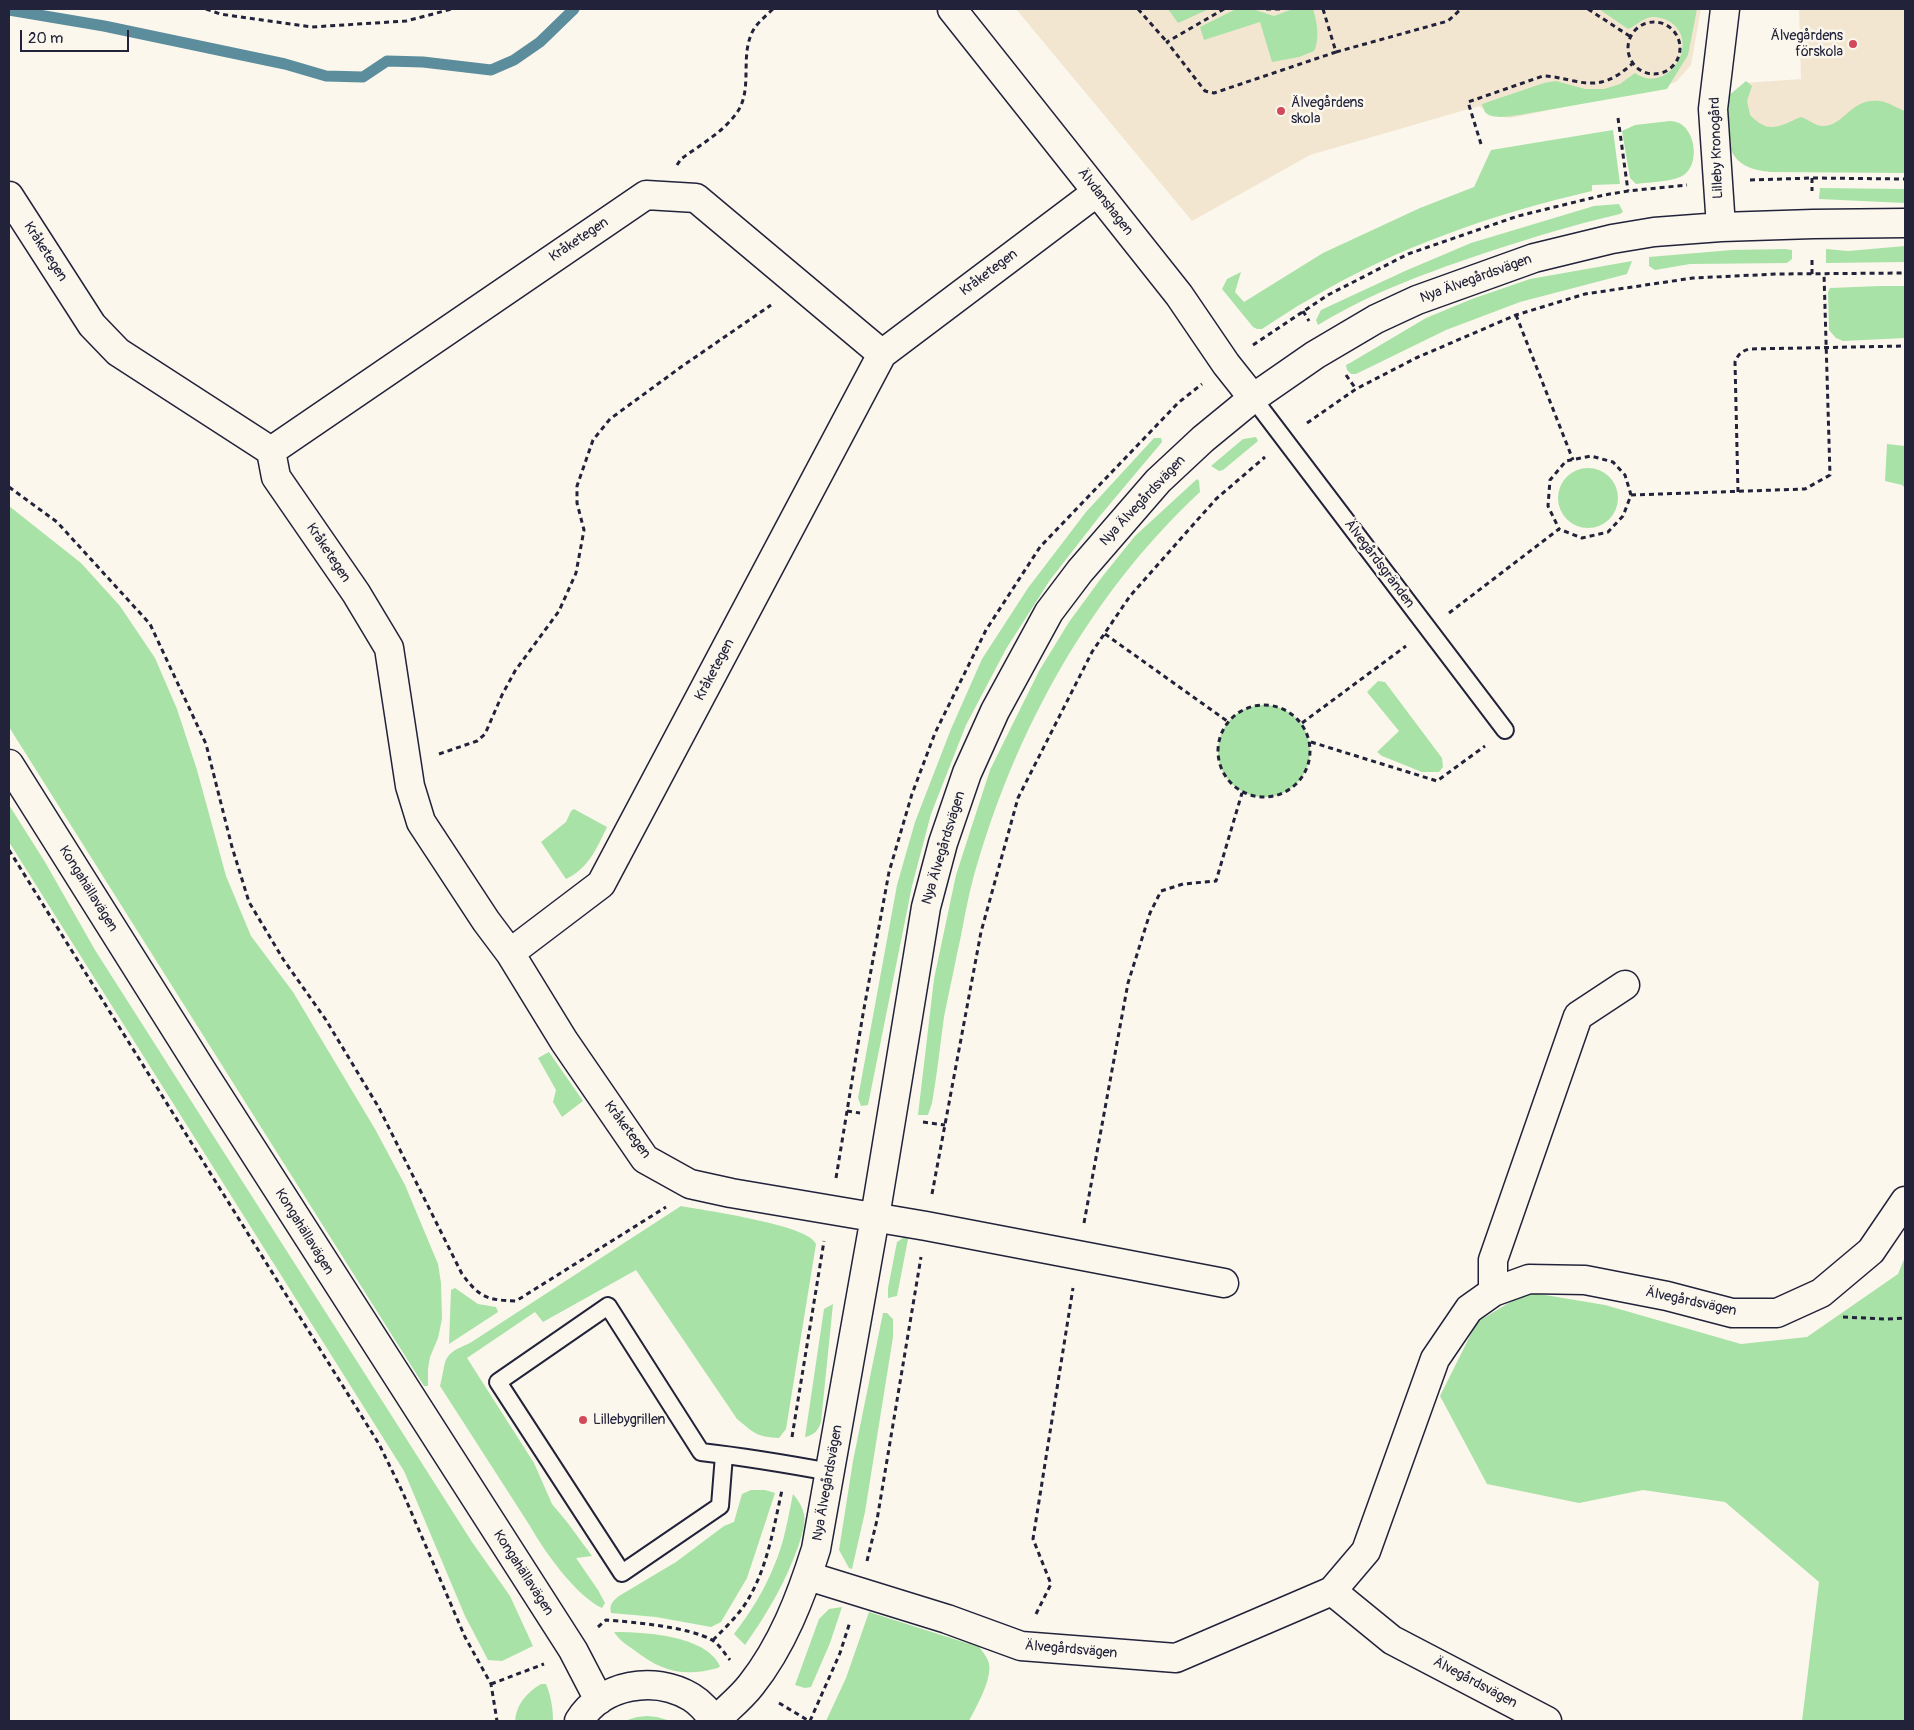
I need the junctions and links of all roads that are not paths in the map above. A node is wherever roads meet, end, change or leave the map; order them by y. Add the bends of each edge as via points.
1 (952, 9) edge
2 (1725, 9) edge
3 (1097, 192) junction
4 (9, 196) edge
5 (1905, 223) edge
6 (1721, 227) junction
7 (882, 354) junction
8 (1253, 398) junction
9 (271, 451) junction
10 (1506, 730) road end
11 (9, 764) edge
12 (510, 953) junction
13 (1625, 985) dead end
14 (1905, 1201) edge
15 (874, 1217) junction
16 (1224, 1283) dead end
17 (1493, 1292) junction
18 (724, 1454) junction
19 (830, 1472) junction
20 (808, 1576) junction
21 (1332, 1591) junction
22 (599, 1700) junction
23 (579, 1721) edge
24 (715, 1721) edge
25 (1547, 1721) edge

1 - 3 street, Älvdanshagen
2 - 6 street, Lilleby Kronogård via 1713,109
3 - 7 street, Kråketegen
3 - 8 street, Älvdanshagen
4 - 9 street, Kråketegen via 92,325 118,352
5 - 6 street, Nya Älvegårdsvägen
6 - 8 street, Nya Älvegårdsvägen via 1612,239 1534,258 1418,300 1376,319 1315,355
7 - 9 street, Kråketegen via 696,198 646,195
7 - 12 street, Kråketegen via 601,884
8 - 10 lane, Älvegårdsgränden
8 - 15 street, Nya Älvegårdsvägen via 1158,481 1080,571 1049,612 995,711 967,773 942,843 926,907
9 - 12 street, Kråketegen via 276,476 366,608 389,648 410,786 421,822
11 - 22 street, Kongahällavägen via 572,1650
12 - 15 street, Kråketegen via 564,1041 645,1159 690,1184
13 - 17 street via 1578,1016 1493,1260
14 - 17 street, Älvegårdsvägen via 1872,1251 1821,1293 1778,1313 1732,1313 1585,1280 1529,1279
15 - 16 street
15 - 19 street, Nya Älvegårdsvägen
17 - 21 street, Älvegårdsvägen via 1469,1309 1435,1359 1366,1551
18 - 18 lane via 701,1452 608,1306 498,1382 622,1573 720,1506
18 - 19 lane
19 - 20 street, Nya Älvegårdsvägen
20 - 21 street, Älvegårdsvägen via 947,1619 1021,1646 1176,1658
20 - 24 street, Nya Älvegårdsvägen via 779,1643 750,1686
21 - 25 street, Älvegårdsvägen via 1392,1640
22 - 23 street
22 - 24 street via 628,1686 661,1686 692,1698

